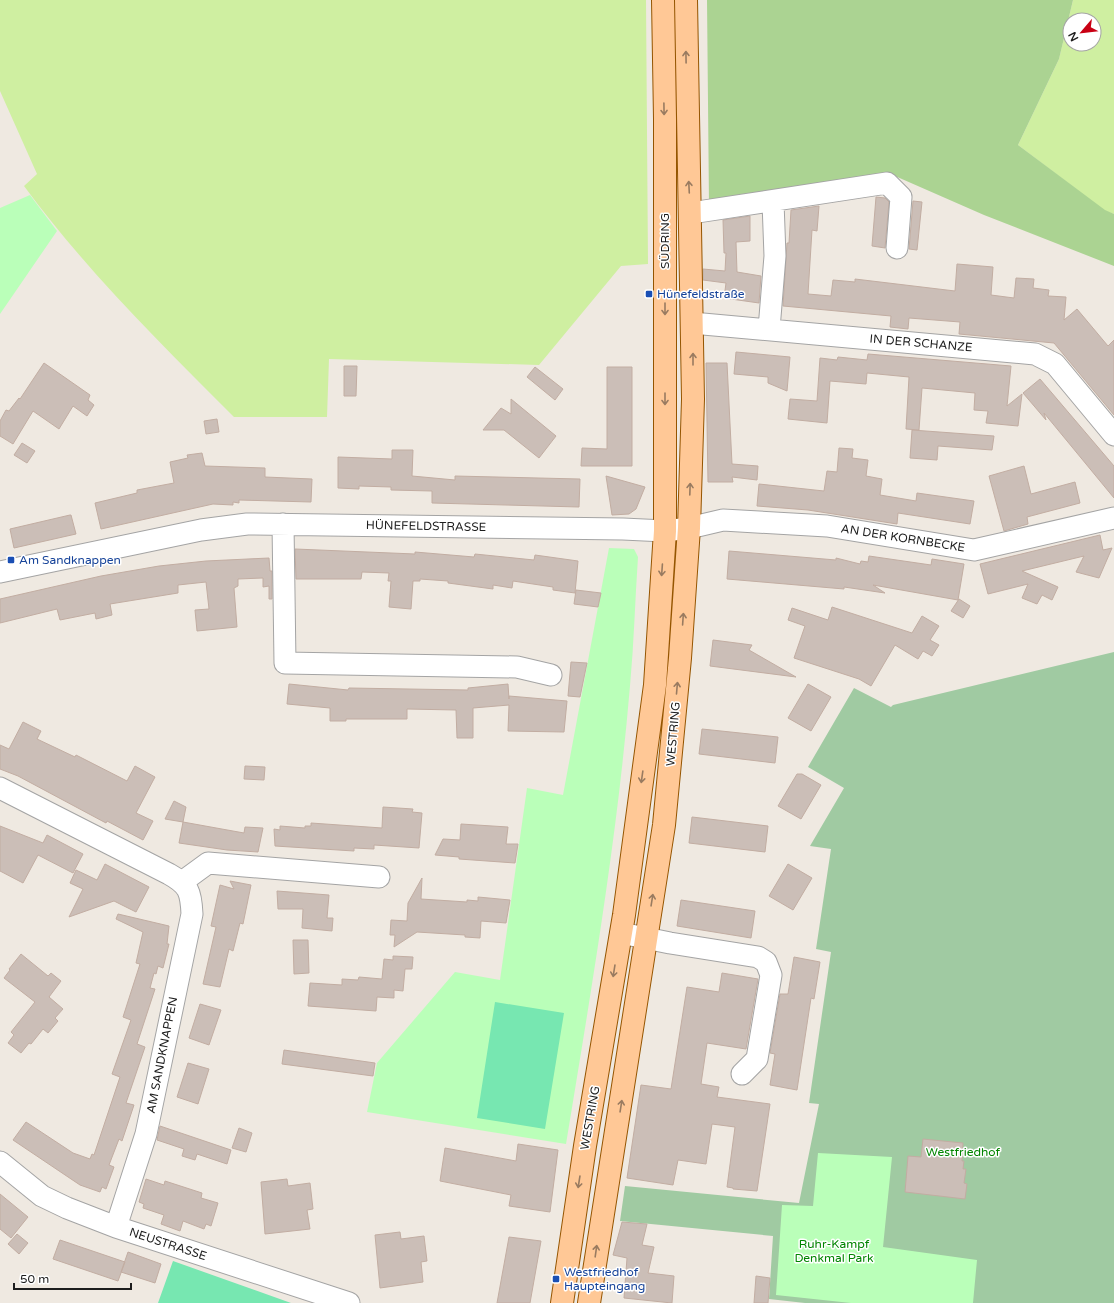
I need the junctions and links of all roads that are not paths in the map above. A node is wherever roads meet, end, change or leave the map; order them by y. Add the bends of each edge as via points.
1 (663, 0) edge
2 (686, 0) edge
3 (773, 202) junction
4 (691, 213) junction
5 (897, 248) dead end
6 (692, 323) junction
7 (769, 329) junction
8 (1114, 435) edge
9 (1114, 518) edge
10 (283, 524) junction
11 (689, 528) junction
12 (664, 531) junction
13 (0, 572) edge
14 (552, 675) dead end
15 (0, 788) edge
16 (379, 877) dead end
17 (182, 882) junction
18 (621, 933) junction
19 (646, 939) junction
20 (742, 1074) dead end
21 (0, 1162) edge
22 (116, 1227) junction
23 (348, 1303) edge
24 (562, 1303) edge
25 (589, 1303) edge

1 -> 12 main road, SÜDRING
4 -> 2 main road
3 - 4 street
3 - 5 street via 887,183 901,196
3 - 7 street via 775,256
4 - 6 main road
6 - 7 street, IN DER SCHANZE
11 -> 6 main road via 693,399
7 - 8 street, IN DER SCHANZE via 1035,354 1054,364
9 - 11 street, AN DER KORNBECKE via 974,550 826,526 724,520
10 - 12 street, HÜNEFELDSTRASSE
10 - 13 street, HÜNEFELDSTRASSE via 247,524 201,530
10 - 14 street via 285,663 518,667
11 - 12 street, HÜNEFELDSTRASSE
19 -> 11 main road, WESTRING via 664,825
12 -> 18 main road, WESTRING via 655,685
15 - 17 street
16 - 17 street via 208,864
17 - 22 street, AM SANDKNAPPEN via 191,897 192,914 146,1134
18 - 19 street
18 -> 24 main road, WESTRING via 581,1167
19 - 20 street via 758,957 766,962 771,974 757,1059
25 -> 19 main road, WESTRING
21 - 22 street, NEUSTRASSE via 42,1196
22 - 23 street, NEUSTRASSE

